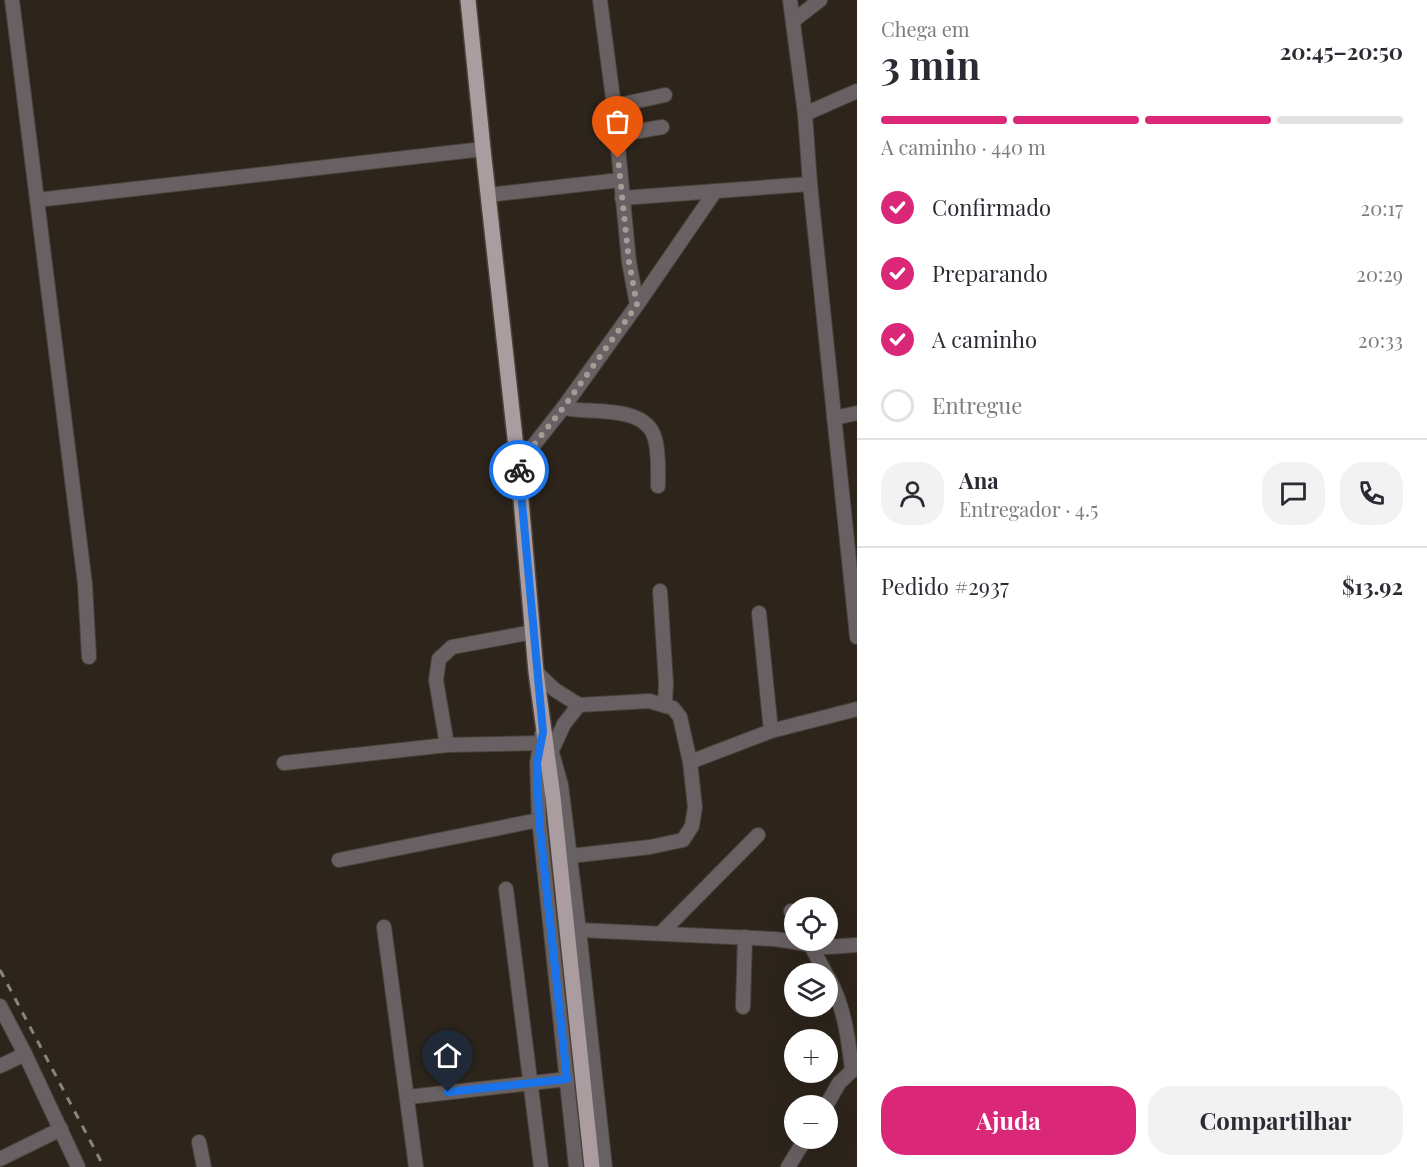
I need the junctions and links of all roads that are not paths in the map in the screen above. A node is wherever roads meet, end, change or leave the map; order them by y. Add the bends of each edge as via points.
1 (12, 0) edge
2 (468, 0) edge
3 (600, 0) edge
4 (790, 0) edge
5 (820, 0) edge
6 (793, 21) junction
7 (857, 91) edge
8 (664, 95) dead end
9 (614, 106) junction
10 (805, 114) junction
11 (662, 127) dead end
12 (616, 135) junction
13 (483, 149) junction
14 (620, 180) junction
15 (810, 184) junction
16 (714, 193) junction
17 (488, 195) junction
18 (622, 198) junction
19 (37, 200) junction
20 (637, 305) junction
21 (563, 408) junction
22 (857, 413) edge
23 (834, 418) junction
24 (518, 465) junction
25 (658, 486) dead end
26 (660, 591) dead end
27 (759, 613) dead end
28 (533, 632) junction
29 (857, 637) edge
30 (89, 657) dead end
31 (536, 672) junction
32 (665, 704) junction
33 (579, 705) junction
34 (857, 709) edge
35 (771, 730) junction
36 (545, 742) junction
37 (447, 745) junction
38 (690, 762) junction
39 (284, 763) dead end
40 (539, 820) junction
41 (759, 835) dead end
42 (570, 856) junction
43 (339, 860) dead end
44 (506, 889) dead end
45 (384, 927) dead end
46 (579, 930) junction
47 (660, 933) junction
48 (745, 937) junction
49 (784, 940) edge
50 (857, 945) edge
51 (838, 946) edge
52 (838, 999) edge
53 (0, 1006) edge
54 (743, 1007) dead end
55 (25, 1054) junction
56 (0, 1066) edge
57 (855, 1068) edge
58 (567, 1079) junction
59 (530, 1083) junction
60 (833, 1095) edge
61 (408, 1097) junction
62 (61, 1129) junction
63 (199, 1142) dead end
64 (799, 1149) edge
65 (0, 1159) edge
66 (78, 1167) edge
67 (204, 1167) edge
68 (416, 1167) edge
69 (541, 1167) edge
70 (576, 1167) edge
71 (592, 1167) edge
72 (605, 1167) edge
73 (788, 1167) edge

1 - 19 street
2 - 13 main road
3 - 9 street
4 - 6 street
5 - 6 street
6 - 10 street
7 - 10 street
8 - 9 street
9 - 12 street
10 - 15 street
11 - 12 street
12 - 14 street
13 - 17 main road
13 - 19 street
14 - 17 street
14 - 18 street
15 - 16 street
15 - 23 street
16 - 18 street
16 - 20 street
17 - 24 main road
18 - 20 street
19 - 30 street via 85,584
20 - 21 street
21 - 24 street
21 - 25 street via 628,414 651,428
22 - 23 street
23 - 29 street
24 - 28 main road
26 - 32 street
27 - 35 street
28 - 31 main road
28 - 37 street via 452,647 439,659 436,680
31 - 33 street
31 - 36 main road
32 - 33 street via 649,700
32 - 38 street via 680,717
33 - 36 street
34 - 35 street
35 - 38 street
36 - 37 street
36 - 40 street via 537,763
36 - 42 street via 561,785
36 - 71 main road
37 - 39 street
38 - 42 street via 695,807 693,826 683,840
40 - 43 street
40 - 58 street
41 - 47 street
42 - 46 street
44 - 59 street
45 - 61 street
46 - 47 street
46 - 72 street
47 - 48 street
48 - 49 street
48 - 54 street
50 - 51 street
52 - 57 street
53 - 55 street
55 - 56 street
55 - 62 street
57 - 60 street
58 - 59 street
58 - 70 street
59 - 61 street
59 - 69 street
61 - 68 street
62 - 65 street
62 - 66 street
63 - 67 street
64 - 73 street

